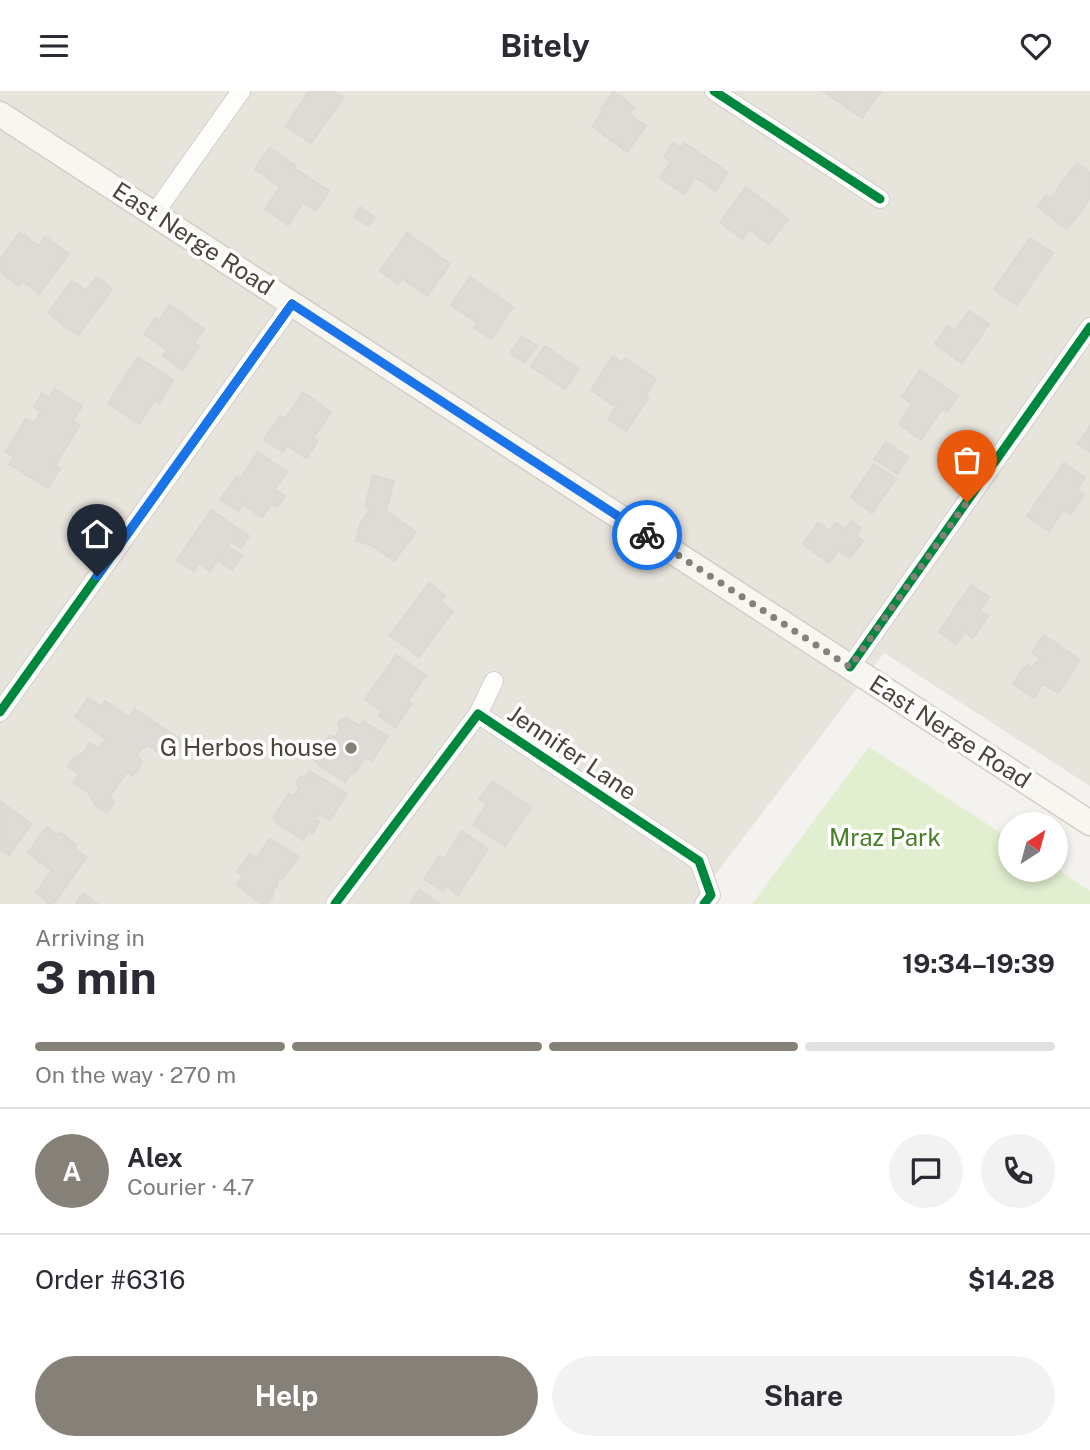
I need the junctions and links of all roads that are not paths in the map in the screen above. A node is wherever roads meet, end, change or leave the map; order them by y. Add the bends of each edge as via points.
1 (241, 91) edge
2 (714, 91) edge
3 (0, 114) edge
4 (880, 199) dead end
5 (154, 214) junction
6 (292, 304) junction
7 (1090, 327) edge
8 (850, 667) junction
9 (494, 681) dead end
10 (0, 712) edge
11 (478, 714) junction
12 (1090, 823) edge
13 (335, 904) edge
14 (704, 904) edge

1 - 5 street
2 - 4 street
3 - 5 main road, East Nerge Road
5 - 6 main road, East Nerge Road
6 - 8 main road, East Nerge Road
6 - 10 street
7 - 8 street
8 - 12 main road, East Nerge Road
9 - 11 street
11 - 13 street, Jennifer Lane
11 - 14 street, Jennifer Lane via 699,861 711,895

